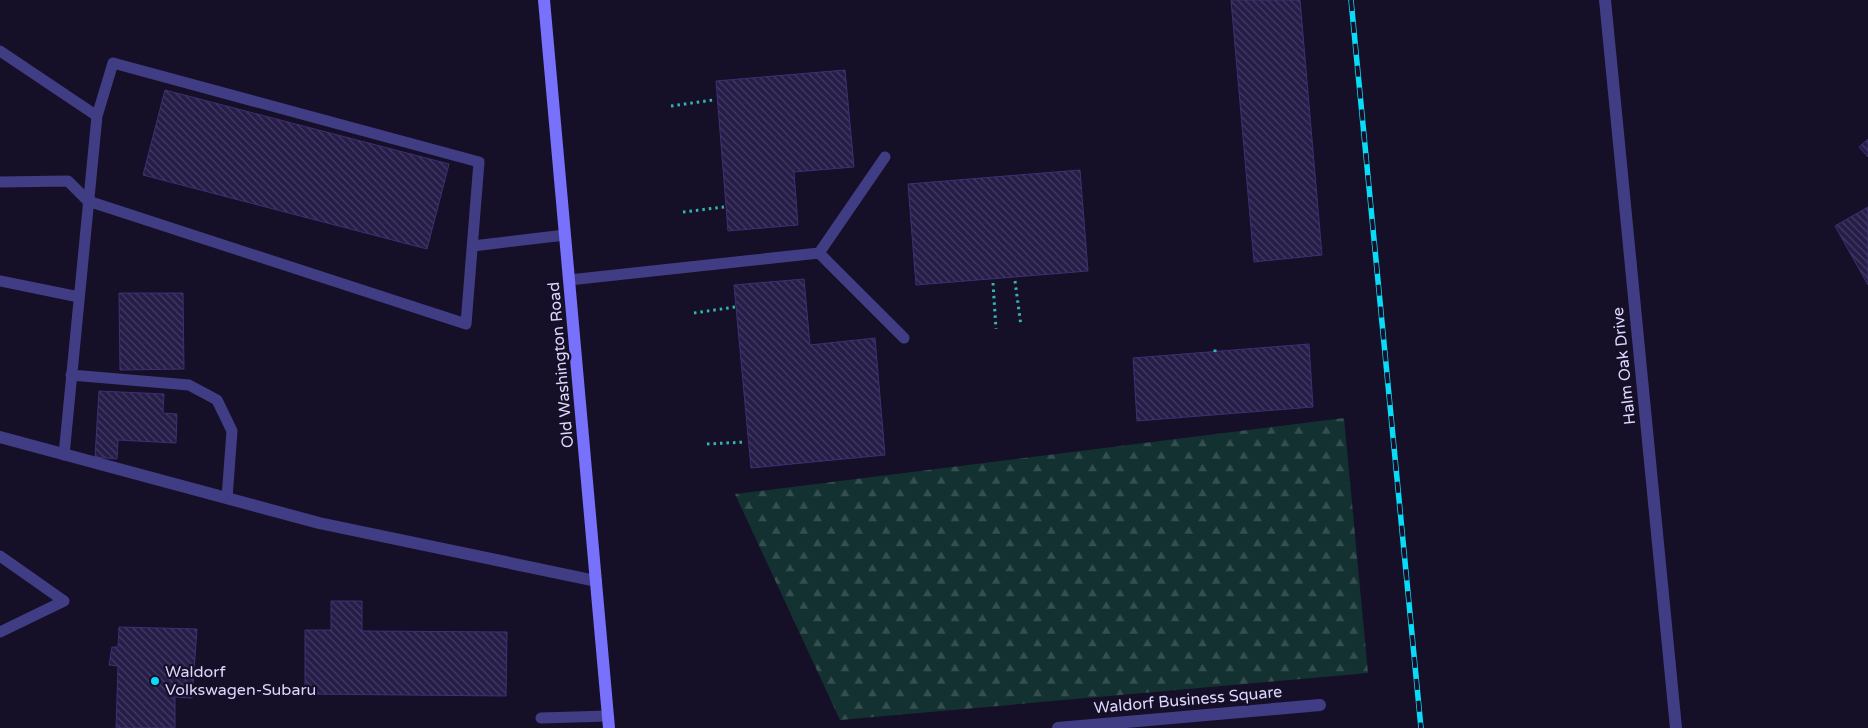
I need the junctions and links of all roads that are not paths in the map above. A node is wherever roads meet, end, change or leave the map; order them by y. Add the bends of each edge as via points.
1 (544, 0) edge
2 (1605, 0) edge
3 (0, 51) edge
4 (96, 116) junction
5 (885, 157) dead end
6 (0, 182) edge
7 (88, 201) junction
8 (565, 235) junction
9 (473, 246) junction
10 (819, 253) junction
11 (569, 280) junction
12 (0, 281) edge
13 (79, 297) junction
14 (904, 338) dead end
15 (71, 375) junction
16 (0, 436) edge
17 (64, 455) junction
18 (227, 498) junction
19 (0, 556) edge
20 (596, 581) junction
21 (0, 632) edge
22 (1320, 705) dead end
23 (541, 718) dead end
24 (609, 722) edge
25 (1058, 728) edge
26 (1676, 728) edge

1 - 8 main road, Old Washington Road
2 - 26 street, Halm Oak Drive
3 - 4 lane
4 - 7 lane
4 - 9 lane via 113,63 480,162
5 - 10 lane
6 - 7 lane via 68,181
7 - 9 lane via 466,324
7 - 13 lane
8 - 9 lane
8 - 11 main road, Old Washington Road
10 - 11 lane
10 - 14 lane
11 - 20 main road, Old Washington Road
12 - 13 lane
13 - 15 lane
15 - 17 lane
15 - 18 lane via 189,385 217,400 232,431
16 - 17 street
17 - 18 street
18 - 20 street via 319,523
19 - 21 lane via 64,601
20 - 24 main road, Old Washington Road
22 - 25 street, Waldorf Business Square
23 - 24 lane

